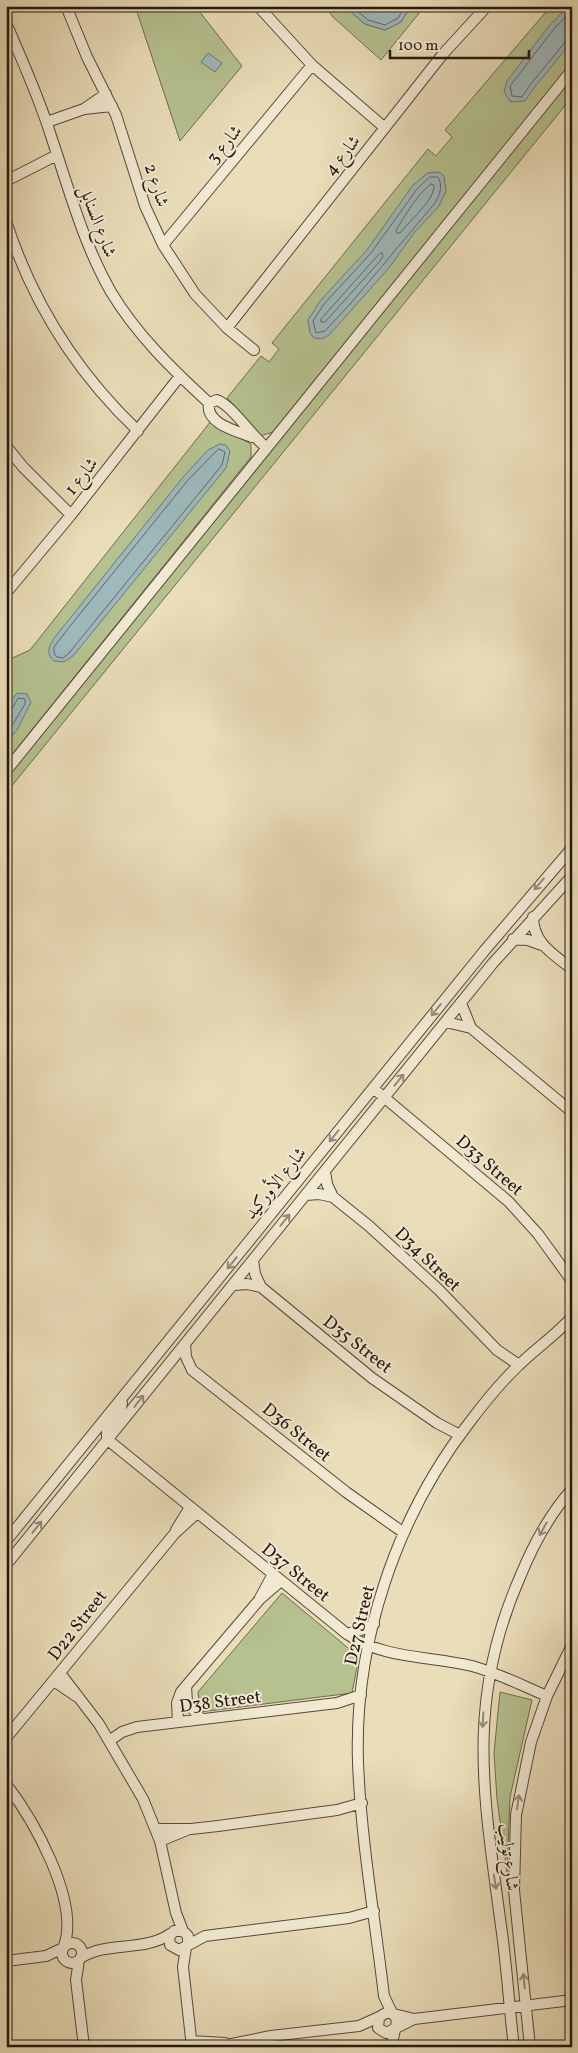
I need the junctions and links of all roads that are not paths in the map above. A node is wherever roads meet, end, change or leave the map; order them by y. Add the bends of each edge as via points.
1 (66, 6) edge
2 (258, 6) edge
3 (487, 6) edge
4 (6, 23) edge
5 (312, 65) junction
6 (572, 70) edge
7 (106, 94) junction
8 (112, 106) junction
9 (84, 109) junction
10 (47, 122) junction
11 (385, 128) junction
12 (57, 155) junction
13 (6, 181) edge
14 (6, 221) edge
15 (163, 245) junction
16 (227, 328) junction
17 (254, 350) dead end
18 (180, 376) junction
19 (209, 403) junction
20 (234, 414) junction
21 (226, 426) junction
22 (138, 431) junction
23 (253, 437) junction
24 (6, 446) edge
25 (266, 448) junction
26 (71, 515) junction
27 (6, 593) edge
28 (6, 771) edge
29 (572, 848) edge
30 (572, 876) edge
31 (533, 917) junction
32 (513, 939) junction
33 (542, 944) junction
34 (572, 969) edge
35 (461, 1003) junction
36 (446, 1022) junction
37 (471, 1028) junction
38 (373, 1088) junction
39 (385, 1098) junction
40 (572, 1112) edge
41 (325, 1171) junction
42 (306, 1195) junction
43 (333, 1197) junction
44 (253, 1260) junction
45 (572, 1281) edge
46 (234, 1285) junction
47 (260, 1287) junction
48 (570, 1320) edge
49 (185, 1344) junction
50 (166, 1368) junction
51 (515, 1368) junction
52 (192, 1370) junction
53 (121, 1399) junction
54 (458, 1439) junction
55 (108, 1440) junction
56 (572, 1489) edge
57 (194, 1510) junction
58 (406, 1528) junction
59 (6, 1541) edge
60 (6, 1565) edge
61 (277, 1577) junction
62 (374, 1624) junction
63 (347, 1634) junction
64 (369, 1646) junction
65 (572, 1646) edge
66 (489, 1671) junction
67 (57, 1677) junction
68 (186, 1686) junction
69 (547, 1696) junction
70 (361, 1701) junction
71 (201, 1720) junction
72 (178, 1722) junction
73 (6, 1738) edge
74 (109, 1741) junction
75 (6, 1784) edge
76 (362, 1808) junction
77 (156, 1829) junction
78 (191, 1829) junction
79 (160, 1841) junction
80 (176, 1913) junction
81 (374, 1916) junction
82 (68, 1926) junction
83 (184, 1931) junction
84 (171, 1933) junction
85 (205, 1936) junction
86 (151, 1943) junction
87 (78, 1944) junction
88 (187, 1945) junction
89 (64, 1947) junction
90 (173, 1948) junction
91 (97, 1950) junction
92 (46, 1956) junction
93 (80, 1958) junction
94 (6, 1961) edge
95 (67, 1961) junction
96 (182, 1967) junction
97 (76, 1980) junction
98 (384, 1996) junction
99 (572, 2000) edge
100 (526, 2006) junction
101 (510, 2008) junction
102 (393, 2014) junction
103 (379, 2016) junction
104 (414, 2019) junction
105 (359, 2026) junction
106 (396, 2028) junction
107 (381, 2031) junction
108 (192, 2044) edge
109 (221, 2045) edge
110 (84, 2047) edge
111 (390, 2047) edge
112 (514, 2047) edge
113 (530, 2047) edge

1 - 7 street, شارع 2
2 - 5 street
3 - 11 street, شارع 4 via 443,54
4 - 10 street, شارع السنابل
5 - 11 street
5 - 15 street, شارع 3
6 - 25 street
7 - 8 street, شارع 2
7 - 9 street
8 - 9 street
8 - 15 street, شارع 2 via 145,206
9 - 10 street
10 - 12 street, شارع السنابل
11 - 16 street, شارع 4
12 - 13 street
12 - 18 street, شارع السنابل via 84,234 112,292 136,328
14 - 22 street via 29,282 49,322 88,379
15 - 16 street, شارع 2 via 195,294
16 - 17 street, شارع 2
18 - 19 street, شارع السنابل
18 - 22 street, شارع 1
19 - 20 street, شارع السنابل via 220,401
19 - 21 street, شارع السنابل via 211,416
20 - 21 street via 232,422
20 - 23 street, شارع السنابل
21 - 23 street, شارع السنابل
22 - 26 street, شارع 1
23 - 25 street, شارع السنابل
24 - 26 street
25 - 28 street
26 - 27 street, شارع 1
29 -> 38 street, شارع الأوركيد via 507,922
30 - 31 street, شارع الأوركيد
31 - 32 street, شارع الأوركيد
31 - 33 street via 534,932
32 - 33 street
32 - 35 street, شارع الأوركيد
33 - 34 street
35 - 36 street, شارع الأوركيد
35 - 37 street
36 - 37 street
39 -> 36 street, شارع الأوركيد
37 - 40 street
38 - 39 street, D33 Street
38 -> 53 street, شارع الأوركيد
39 - 41 street, شارع الأوركيد
39 - 45 street, D33 Street via 509,1202 538,1234
41 - 42 street, شارع الأوركيد
41 - 43 street
42 - 43 street
44 -> 42 street, شارع الأوركيد
43 - 51 street, D34 Street via 404,1257
44 - 46 street, شارع الأوركيد
44 - 47 street via 254,1274
46 - 47 street
46 - 49 street, شارع الأوركيد
47 - 54 street, D35 Street via 372,1378
48 - 51 street, D27 Street
49 - 50 street, شارع الأوركيد
49 - 52 street via 186,1358
50 - 52 street via 179,1366
55 -> 50 street, شارع الأوركيد
51 - 54 street, D27 Street
52 - 58 street, D36 Street via 346,1492
53 - 55 street via 121,1409 106,1432
53 - 59 street, شارع الأوركيد
54 - 58 street, D27 Street
55 - 57 street, D37 Street
60 -> 55 street, شارع الأوركيد
56 -> 66 street, شارع توليب via 552,1513 526,1563 504,1616
57 - 61 street, D37 Street
57 - 67 street, D22 Street
58 - 62 street, D27 Street
61 - 63 street, D37 Street
61 - 68 street
62 - 63 street
62 - 64 street, D27 Street
63 - 64 street, D37 Street
64 - 66 street, D37 Street
64 - 70 street, D27 Street
65 - 69 street, شارع توليب
66 - 69 street, D37 Street
66 -> 101 street, شارع توليب via 484,1703 483,1769
67 - 73 street, D22 Street
67 - 74 street via 77,1696
68 - 71 street via 187,1702
68 - 72 street via 178,1699
100 -> 69 street, شارع توليب via 514,1890 514,1840 524,1766
70 - 71 street, D38 Street
70 - 76 street, D27 Street via 358,1762
71 - 72 street, D38 Street
72 - 74 street, D38 Street via 129,1729
74 - 77 street via 135,1784
75 - 82 street via 26,1810 46,1848 60,1888
76 - 78 street
76 - 81 street, D27 Street
77 - 78 street
77 - 79 street
78 - 79 street
79 - 80 street
80 - 83 street
80 - 84 street
81 - 85 street
81 - 98 street, D27 Street
82 - 87 street
82 - 89 street
83 - 84 street
83 - 85 street
83 - 88 street via 188,1936
84 - 86 street
84 - 90 street via 168,1940
85 - 88 street
86 - 90 street
86 - 91 street
87 - 89 street via 70,1943
87 - 91 street
87 - 93 street
88 - 90 street via 179,1950
88 - 96 street
89 - 92 street
89 - 95 street via 62,1954
90 - 96 street
91 - 93 street
92 - 94 street
92 - 95 street
93 - 95 street
93 - 97 street
95 - 97 street
96 - 108 street
97 - 110 street
98 - 102 street, D27 Street
98 - 103 street, D27 Street
99 - 100 street
100 - 101 street
100 - 113 street, شارع توليب
101 - 104 street
101 - 112 street, شارع توليب
102 - 103 street via 386,2012
102 - 104 street
102 - 106 street via 398,2022
103 - 105 street
103 - 107 street via 377,2022
104 - 106 street
105 - 107 street
105 - 109 street
106 - 107 street via 389,2033
106 - 111 street
107 - 111 street
108 - 109 street

